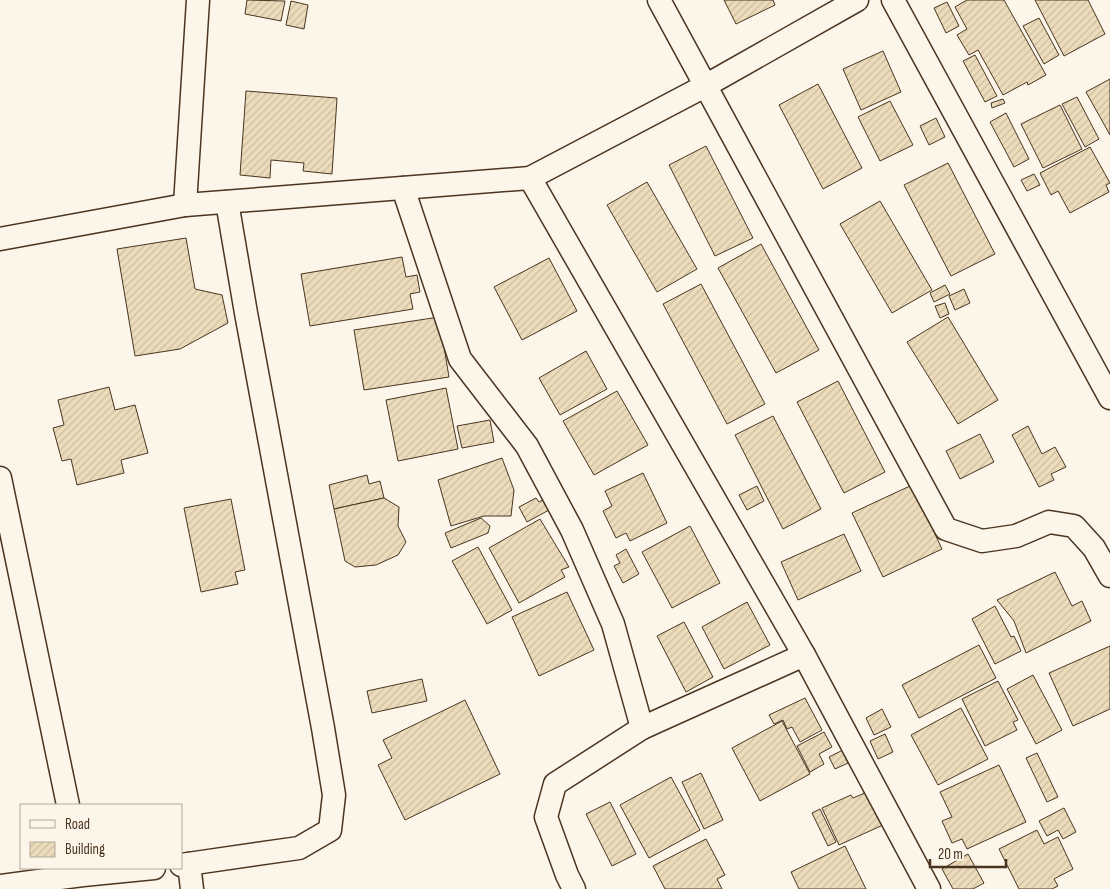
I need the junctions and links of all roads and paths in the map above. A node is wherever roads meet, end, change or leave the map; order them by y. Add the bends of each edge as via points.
1 (198, 0) edge
2 (659, 0) edge
3 (858, 0) edge
4 (893, 0) edge
5 (705, 86) junction
6 (530, 178) junction
7 (402, 188) junction
8 (227, 202) junction
9 (185, 205) junction
10 (0, 239) edge
11 (1110, 398) edge
12 (0, 478) edge
13 (1110, 576) edge
14 (804, 655) junction
15 (642, 728) junction
16 (68, 804) edge
17 (185, 865) edge
18 (130, 869) edge
19 (82, 871) edge
20 (0, 886) edge
21 (192, 889) edge
22 (574, 889) edge
23 (929, 889) edge

1 - 9 street
2 - 5 street
3 - 5 street
4 - 11 street
5 - 6 street
5 - 13 street via 946,529 982,541 1016,536 1049,522 1074,526 1094,548
6 - 7 street
6 - 14 street
7 - 8 street
7 - 15 street via 460,359 527,446 572,530 613,624
8 - 9 street
8 - 17 street via 334,795 330,830 299,848
9 - 10 street
12 - 16 street
14 - 15 street
14 - 23 street
15 - 22 street via 556,784 546,817
17 - 21 street
18 - 19 street
19 - 20 street

